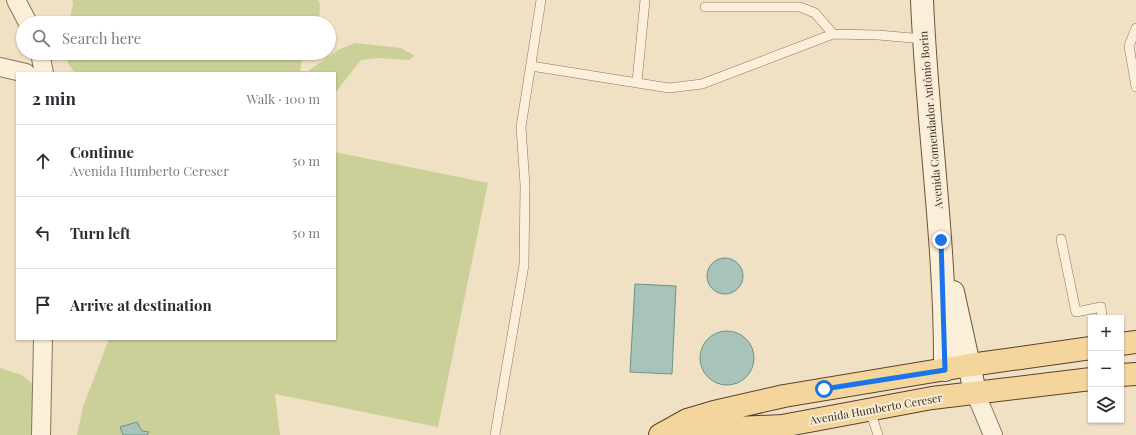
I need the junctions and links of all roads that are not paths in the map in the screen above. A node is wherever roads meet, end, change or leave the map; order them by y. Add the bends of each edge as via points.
1 (16, 0) edge
2 (541, 0) edge
3 (645, 0) edge
4 (922, 0) edge
5 (705, 7) dead end
6 (24, 16) edge
7 (1136, 28) edge
8 (833, 34) junction
9 (924, 39) junction
10 (41, 60) edge
11 (531, 66) junction
12 (0, 67) edge
13 (22, 72) edge
14 (44, 72) edge
15 (636, 82) junction
16 (1136, 87) edge
17 (1061, 239) dead end
18 (941, 240) junction
19 (1102, 315) edge
20 (42, 340) edge
21 (1136, 342) edge
22 (1124, 344) edge
23 (1088, 348) edge
24 (970, 365) junction
25 (945, 370) junction
26 (1136, 374) edge
27 (1124, 375) edge
28 (1088, 378) edge
29 (975, 392) junction
30 (870, 408) junction
31 (42, 435) edge
32 (495, 435) edge
33 (661, 435) edge
34 (878, 435) edge
35 (992, 435) edge

1 - 6 street
2 - 11 lane
3 - 15 lane
4 - 9 main road, Avenida Comendador Antônio Borin
5 - 8 lane via 800,7 815,13
7 - 16 lane via 1129,46
8 - 9 lane
8 - 15 lane via 702,84 669,88
9 - 18 main road, Avenida Comendador Antônio Borin
10 - 14 street
11 - 15 lane
11 - 32 lane via 521,127 525,185 524,265
12 - 13 street
17 - 19 lane via 1076,312 1101,307
18 - 24 main road, Avenida Comendador Antônio Borin
18 - 25 main road, Avenida Comendador Antônio Borin
20 - 31 street
21 - 22 main road
23 - 24 main road, Avenida Humberto Cereser
24 - 25 main road, Avenida Humberto Cereser
24 - 29 main road, Avenida Comendador Antônio Borin
25 - 33 main road, Avenida Humberto Cereser via 741,405 687,420
26 - 27 main road
28 - 29 main road, Avenida Humberto Cereser
29 - 30 main road, Avenida Humberto Cereser
29 - 35 street
30 - 33 main road, Avenida Humberto Cereser via 782,426
30 - 34 lane

